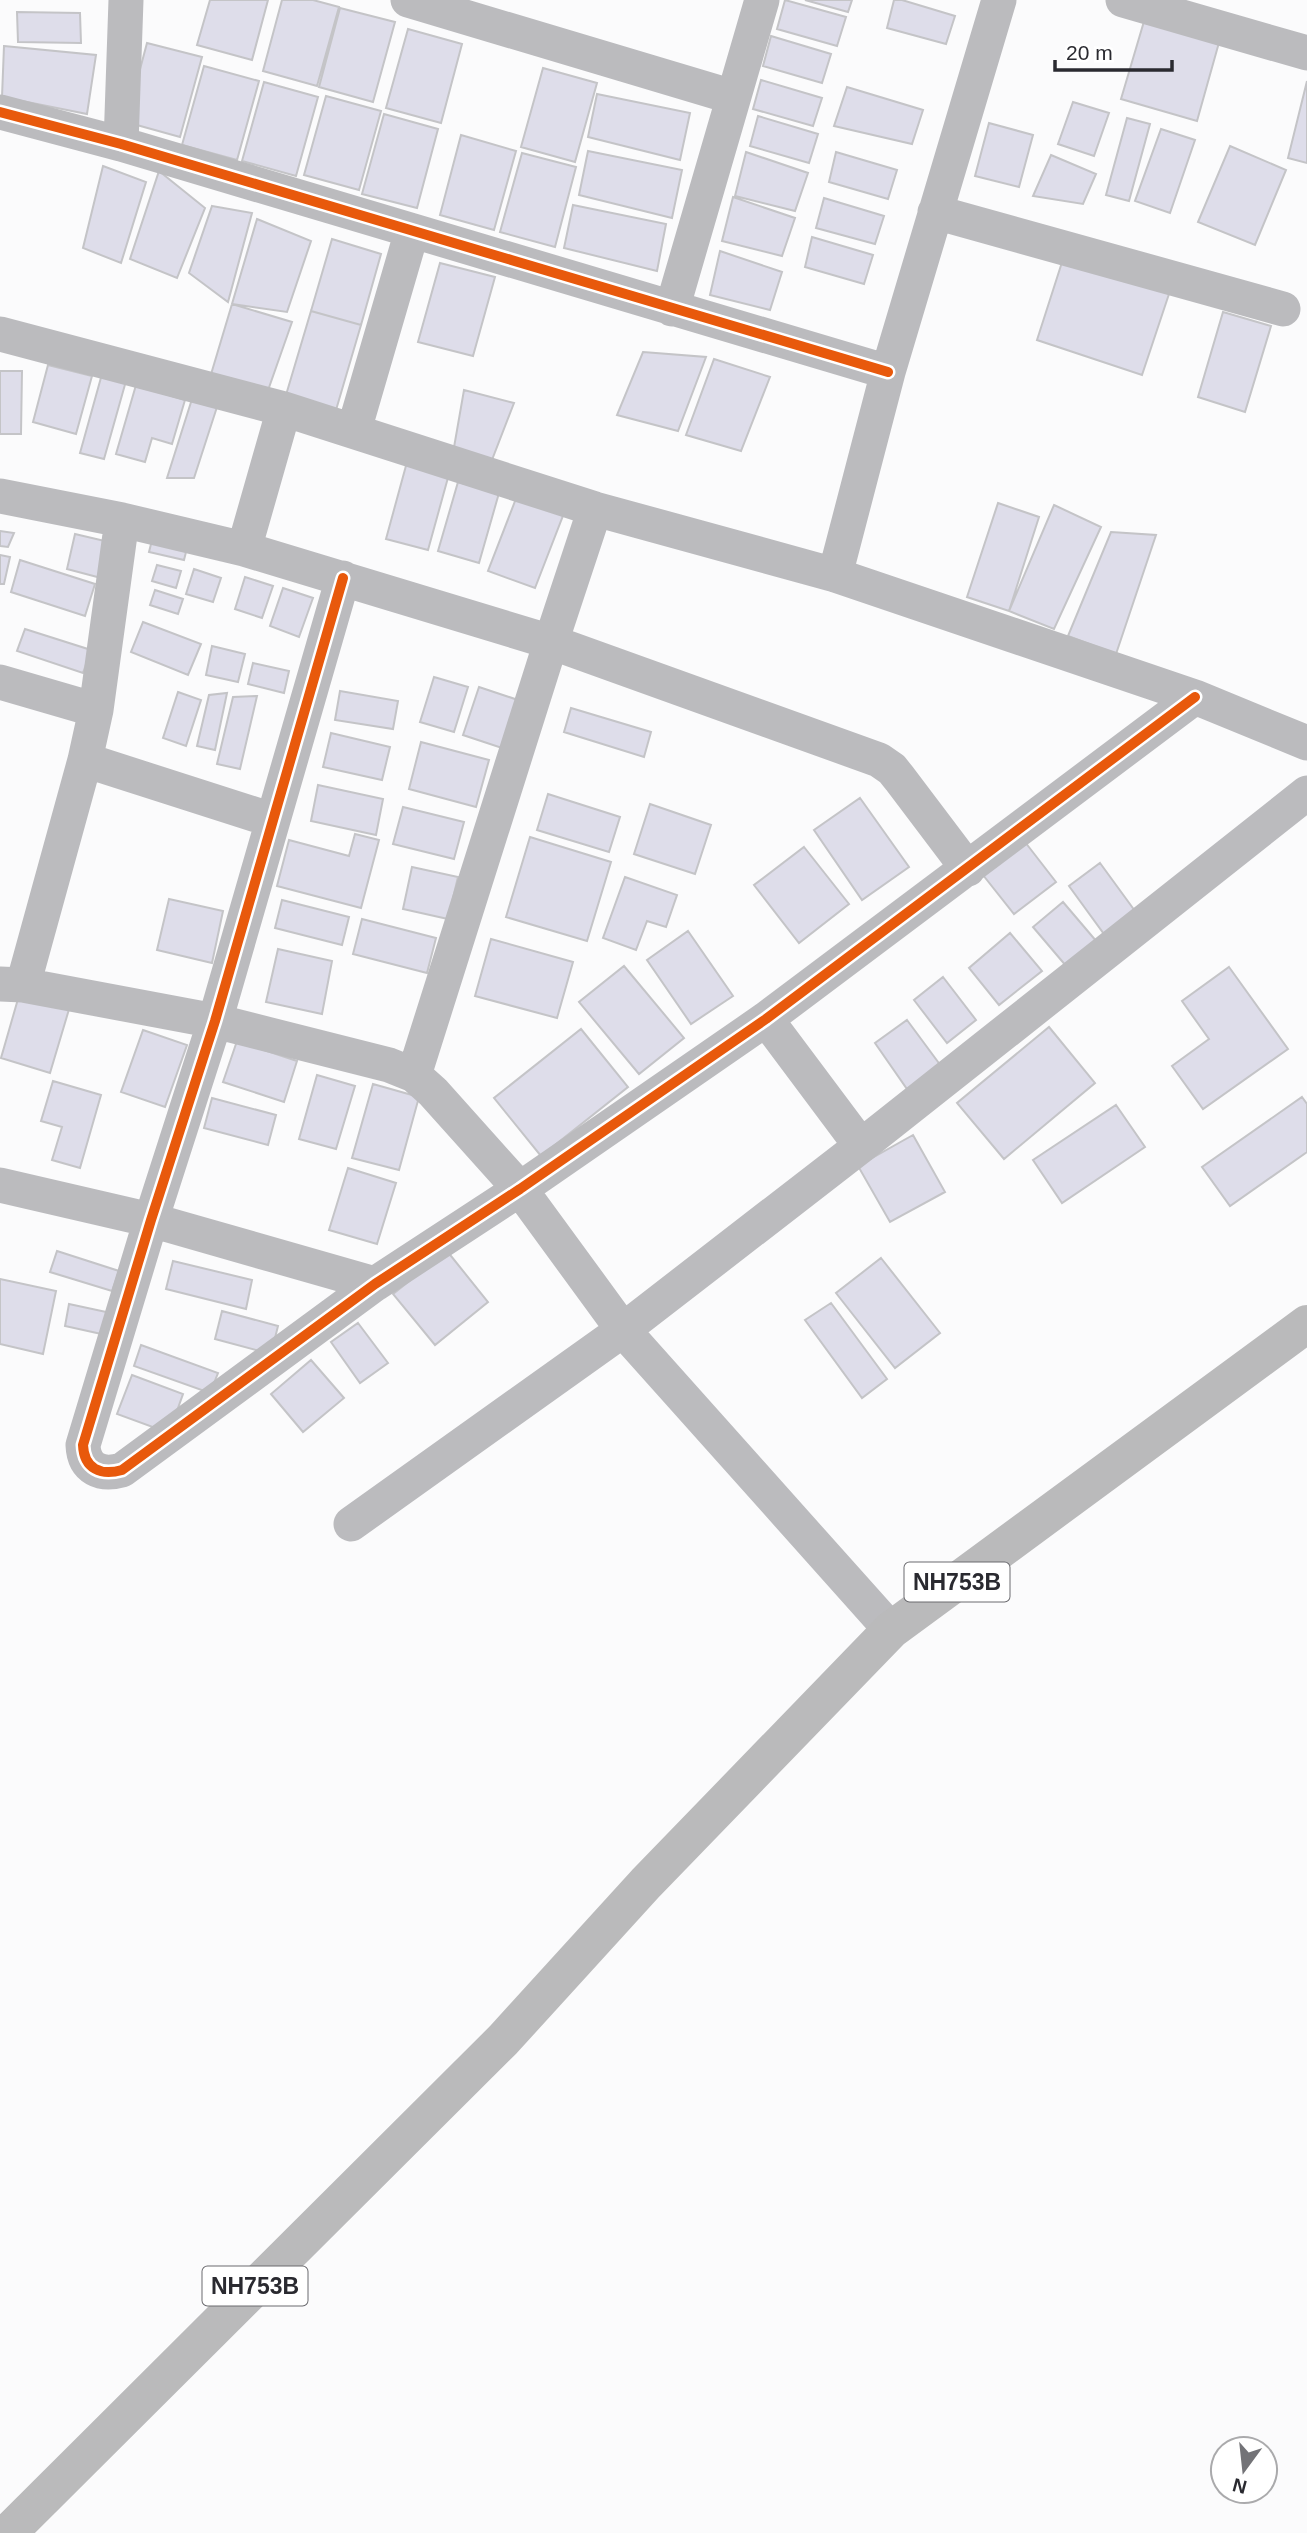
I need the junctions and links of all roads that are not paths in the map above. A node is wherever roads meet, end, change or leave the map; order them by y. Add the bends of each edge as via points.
1 (125, 0) edge
2 (408, 0) edge
3 (762, 0) edge
4 (999, 0) edge
5 (1123, 0) edge
6 (1307, 53) edge
7 (733, 97) junction
8 (0, 112) edge
9 (121, 144) junction
10 (935, 212) junction
11 (412, 231) junction
12 (672, 309) junction
13 (1283, 309) dead end
14 (0, 334) edge
15 (888, 372) junction
16 (284, 409) junction
17 (354, 430) junction
18 (0, 496) edge
19 (595, 509) junction
20 (122, 520) junction
21 (244, 549) junction
22 (835, 575) junction
23 (342, 578) junction
24 (551, 642) junction
25 (0, 681) edge
26 (1195, 696) junction
27 (96, 710) junction
28 (1307, 743) edge
29 (85, 760) junction
30 (1307, 793) edge
31 (272, 820) junction
32 (968, 869) junction
33 (11, 985) edge
34 (766, 1020) junction
35 (215, 1021) junction
36 (414, 1076) junction
37 (862, 1146) junction
38 (0, 1185) edge
39 (520, 1189) junction
40 (151, 1220) junction
41 (375, 1284) junction
42 (1307, 1324) edge
43 (623, 1330) junction
44 (351, 1524) dead end
45 (891, 1630) junction
46 (8, 2533) edge

1 - 9 street
2 - 7 street
3 - 7 street
4 - 10 street
5 - 6 street
7 - 12 street
8 - 9 street
9 - 11 street
10 - 13 street
10 - 15 street
11 - 12 street
11 - 17 street
12 - 15 street
14 - 16 street
15 - 22 street
16 - 17 street
16 - 21 street
17 - 19 street
18 - 20 street
19 - 22 street
19 - 24 street
20 - 21 street
20 - 27 street
21 - 23 street
22 - 26 street
23 - 24 street
23 - 31 street
24 - 32 street via 879,760 892,769
24 - 36 street
25 - 27 street
26 - 28 street
26 - 32 street
27 - 29 street
29 - 31 street
29 - 33 street
30 - 37 street
31 - 35 street
32 - 34 street
33 - 35 street
34 - 37 street
34 - 39 street
35 - 36 street via 389,1065
35 - 40 street
36 - 39 street
37 - 43 street
38 - 40 street
39 - 41 street
39 - 43 street
40 - 41 street
40 - 41 street via 83,1445 90,1467 99,1472 122,1470
42 - 45 highway, NH753B
43 - 44 street
43 - 45 street
45 - 46 highway, NH753B via 646,1883 503,2040

